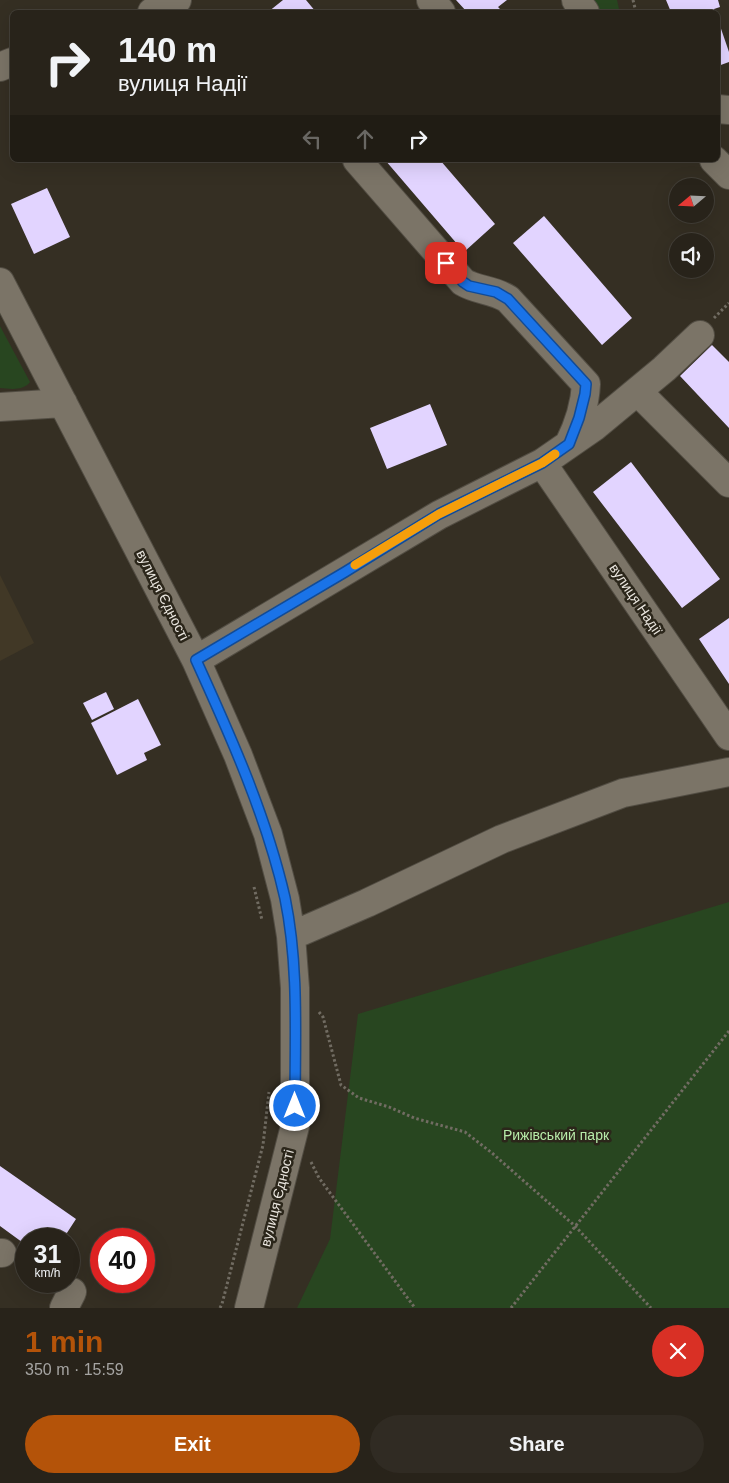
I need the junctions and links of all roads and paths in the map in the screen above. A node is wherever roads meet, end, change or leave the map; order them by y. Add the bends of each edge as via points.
1 (178, 0) edge
2 (431, 0) edge
3 (156, 10) edge
4 (439, 10) edge
5 (359, 162) edge
6 (716, 162) edge
7 (729, 175) edge
8 (1, 286) edge
9 (700, 336) dead end
10 (638, 392) junction
11 (63, 403) junction
12 (0, 407) edge
13 (569, 444) junction
14 (542, 463) junction
15 (729, 483) edge
16 (196, 660) junction
17 (729, 736) edge
18 (729, 772) edge
19 (252, 878) dead end
20 (262, 922) dead end
21 (291, 936) junction
22 (318, 1009) dead end
23 (729, 1031) edge
24 (270, 1086) dead end
25 (311, 1161) dead end
26 (575, 1226) junction
27 (220, 1308) edge
28 (249, 1308) edge
29 (415, 1308) edge
30 (511, 1308) edge
31 (651, 1308) edge

1 - 3 street
2 - 4 street
5 - 13 street via 463,282 508,299 586,384 579,418
6 - 7 street
8 - 11 street, вулиця Єдності
9 - 10 street
10 - 13 street
10 - 15 street
11 - 12 street
11 - 16 street, вулиця Єдності
13 - 14 street
14 - 16 street via 439,514
14 - 17 street, вулиця Надії
16 - 21 street, вулиця Єдності via 268,834
18 - 21 street via 623,793 502,839
19 - 20 path
21 - 28 street, вулиця Єдності via 295,988 295,1126
22 - 26 path via 341,1085 359,1098 465,1132
23 - 26 path
24 - 27 path via 263,1145
25 - 29 path via 319,1178
26 - 30 path
26 - 31 path

